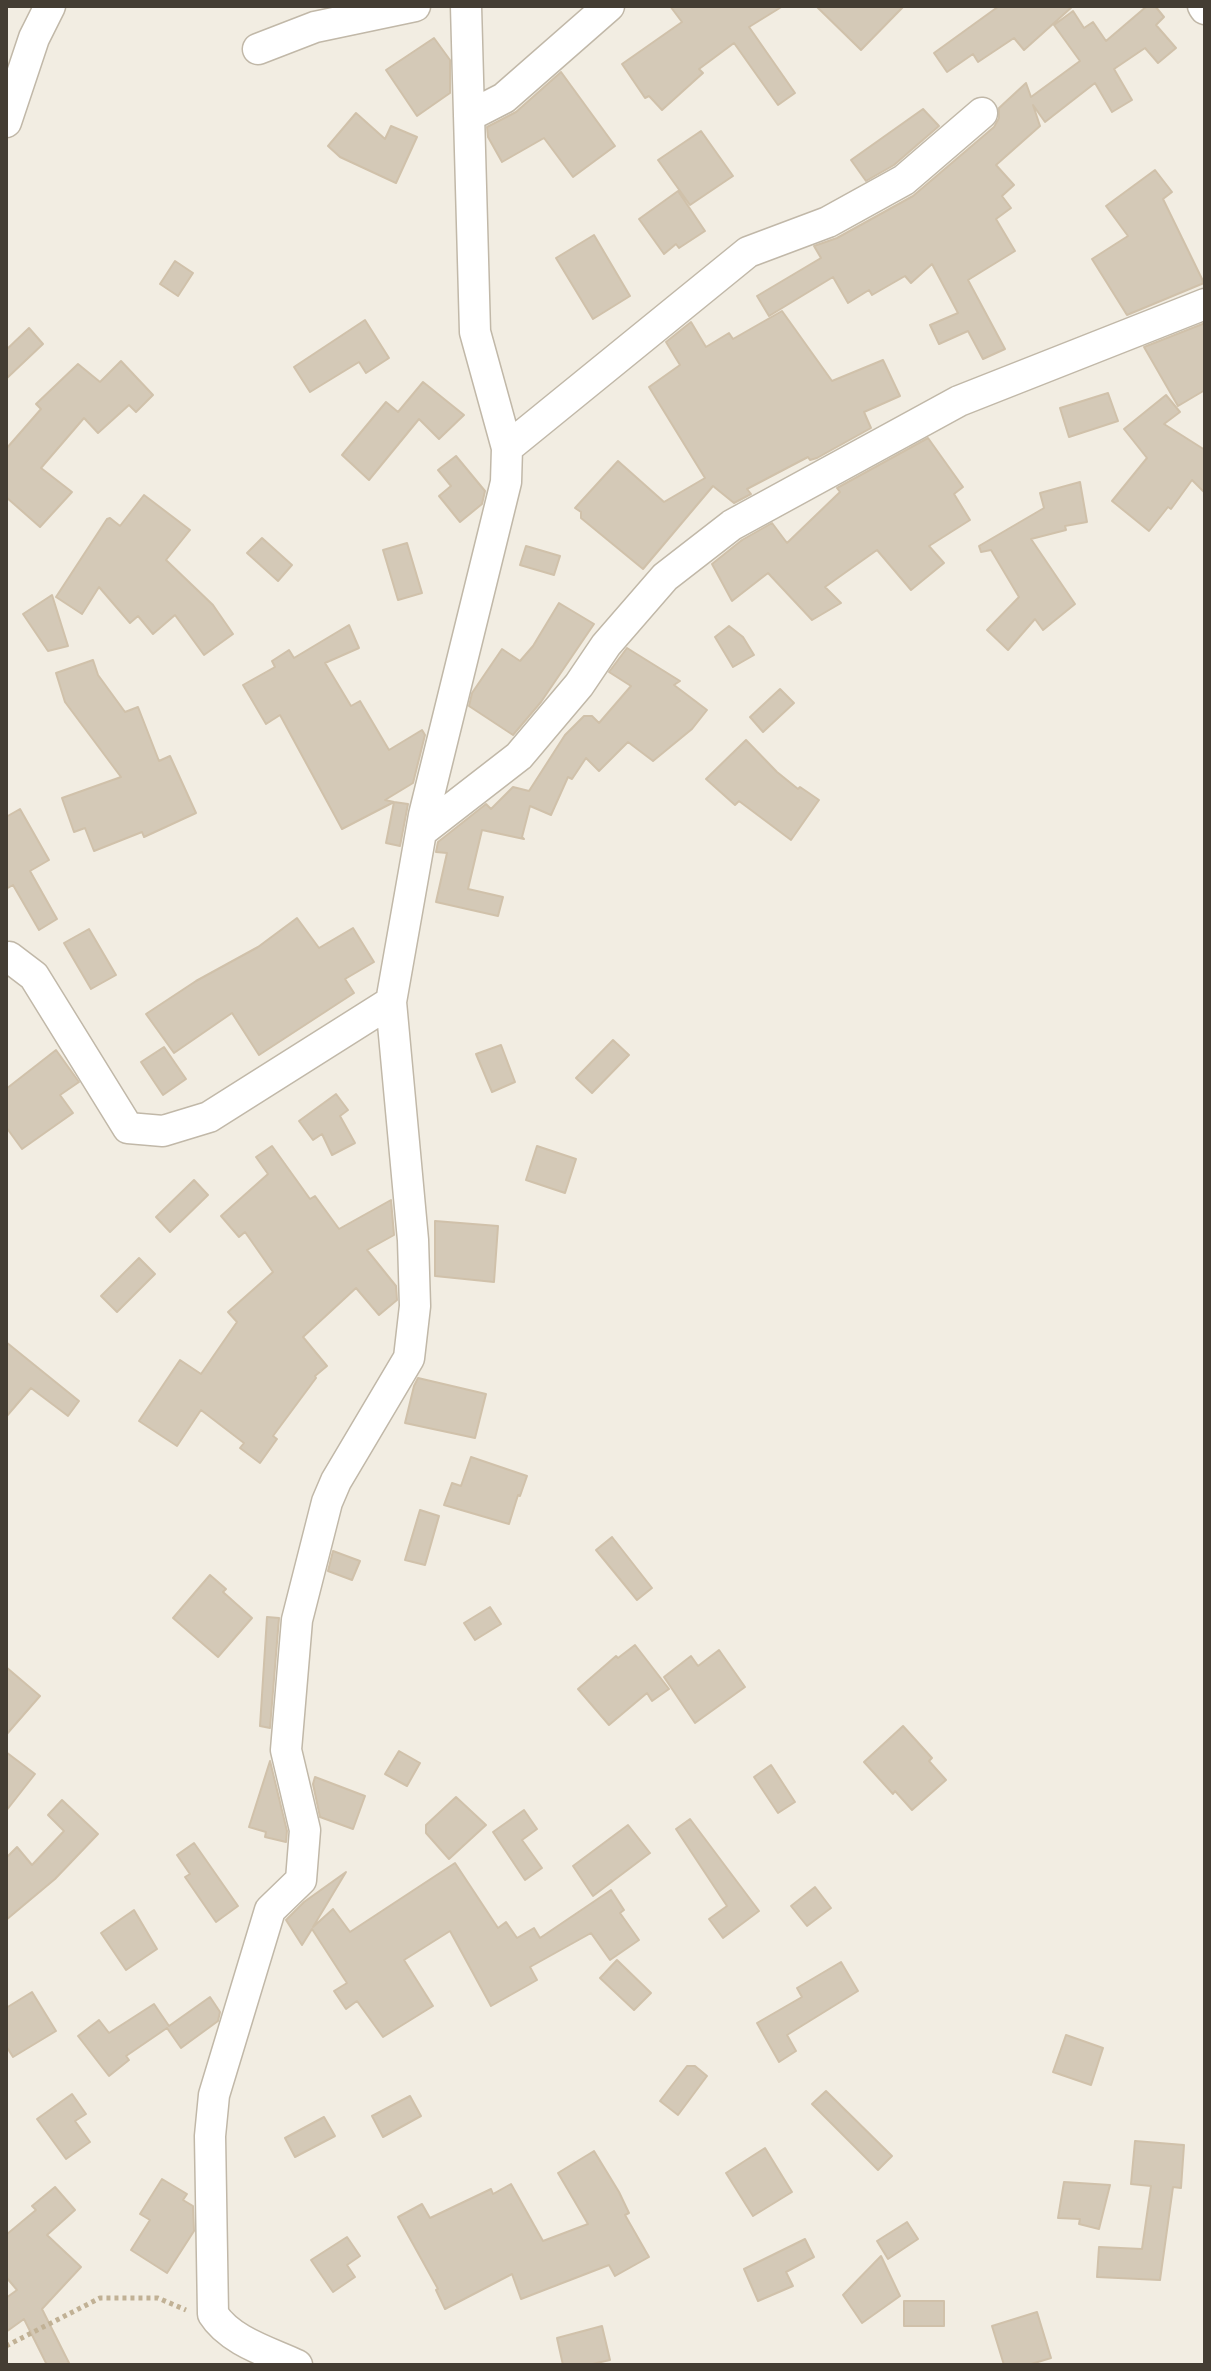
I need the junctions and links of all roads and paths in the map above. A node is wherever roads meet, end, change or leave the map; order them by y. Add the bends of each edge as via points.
1 (50, 6) edge
2 (415, 6) edge
3 (466, 6) edge
4 (609, 6) edge
5 (258, 49) dead end
6 (982, 113) dead end
7 (469, 116) junction
8 (6, 122) edge
9 (1205, 304) edge
10 (507, 448) junction
11 (421, 832) junction
12 (6, 958) edge
13 (391, 1002) junction
14 (219, 2324) junction
15 (6, 2346) edge
16 (297, 2365) edge

1 - 8 street
2 - 5 street via 315,27
3 - 7 street
4 - 7 street via 504,98
6 - 10 street via 904,180 828,222 748,252
7 - 10 street via 475,332
9 - 11 street via 959,401 732,525 665,577 519,756
10 - 11 street via 506,482
11 - 13 street
12 - 13 street via 34,976 128,1128 163,1131 209,1117
13 - 14 street via 413,1240 415,1306 409,1358 327,1502 297,1620 286,1750 305,1830 301,1880 270,1910 214,2095 211,2306
14 - 15 path via 158,2298 100,2298
14 - 16 street

